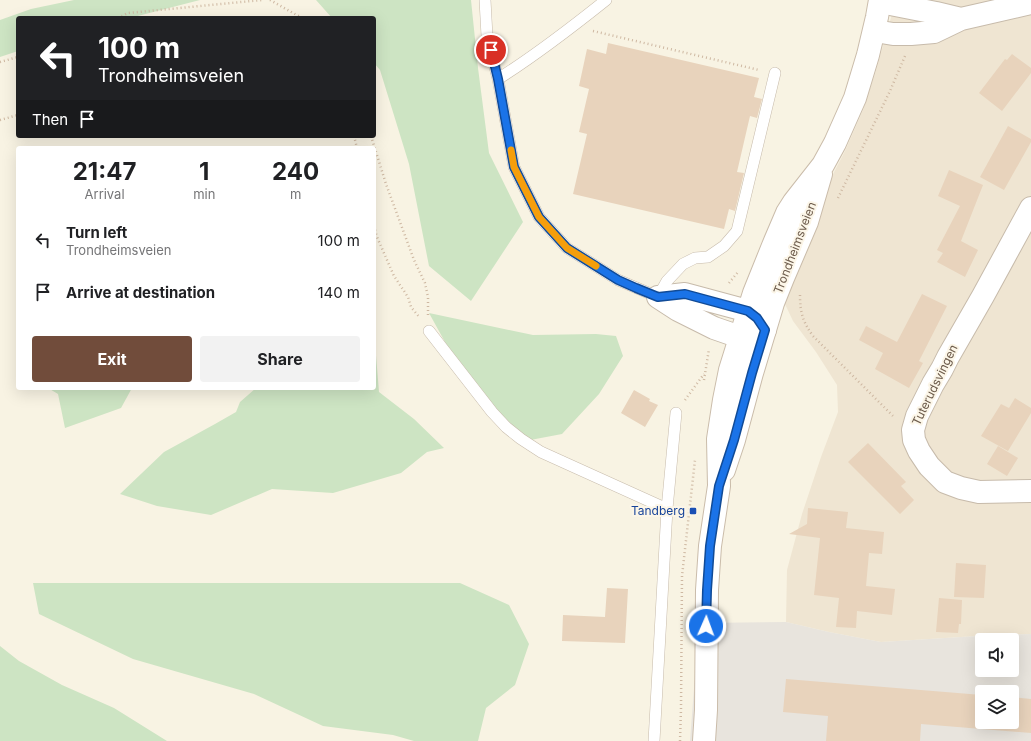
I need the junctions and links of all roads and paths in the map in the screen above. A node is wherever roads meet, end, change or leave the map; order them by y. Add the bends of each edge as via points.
1 (262, 0) edge
2 (270, 0) edge
3 (485, 0) edge
4 (606, 0) edge
5 (880, 1) edge
6 (1031, 3) edge
7 (122, 16) edge
8 (298, 16) edge
9 (961, 19) junction
10 (874, 31) junction
11 (608, 35) dead end
12 (907, 52) dead end
13 (16, 58) edge
14 (0, 62) edge
15 (775, 73) joint
16 (498, 79) junction
17 (16, 116) edge
18 (0, 120) edge
19 (376, 151) edge
20 (823, 165) junction
21 (836, 203) dead end
22 (1031, 208) edge
23 (376, 233) edge
24 (801, 290) dead end
25 (658, 297) junction
26 (748, 311) junction
27 (429, 328) junction
28 (765, 330) junction
29 (740, 337) junction
30 (705, 373) dead end
31 (676, 413) joint
32 (913, 430) junction
33 (719, 486) junction
34 (1031, 491) edge
35 (666, 509) junction
36 (654, 741) edge
37 (704, 741) edge

1 - 7 path via 128,13
2 - 8 path
3 - 16 lane via 487,36
4 - 16 lane via 520,66
5 - 9 main road
5 - 10 main road, Trondheimsveien
6 - 9 main road
9 - 10 main road via 934,32 893,34
10 - 20 main road, Trondheimsveien via 862,79
11 - 15 path
12 - 21 path
13 - 14 path
15 - 25 lane via 737,231 724,246 708,257 695,258 683,264 667,281
16 - 25 lane via 514,167 539,217 567,248 618,280
17 - 18 path
19 - 27 path via 414,260 425,283
20 - 26 main road, Trondheimsveien via 788,213
20 - 28 main road, Trondheimsveien via 807,222 782,278
22 - 32 main road, Tuterudsvingen via 933,384
23 - 27 path via 394,276 408,297 411,307
24 - 32 path via 802,317 813,336 900,423
25 - 26 main road via 685,294
25 - 29 main road via 714,328
26 - 28 main road via 757,318
26 - 29 main road, Trondheimsveien
27 - 35 lane via 492,412 521,439 541,452
28 - 29 main road
28 - 33 main road, Trondheimsveien
29 - 33 main road, Trondheimsveien via 725,392 718,439
30 - 31 path
31 - 35 lane
32 - 34 main road, Tuterudsvingen via 919,451 945,482 979,492
33 - 37 main road, Trondheimsveien via 710,546 707,590
35 - 36 lane

